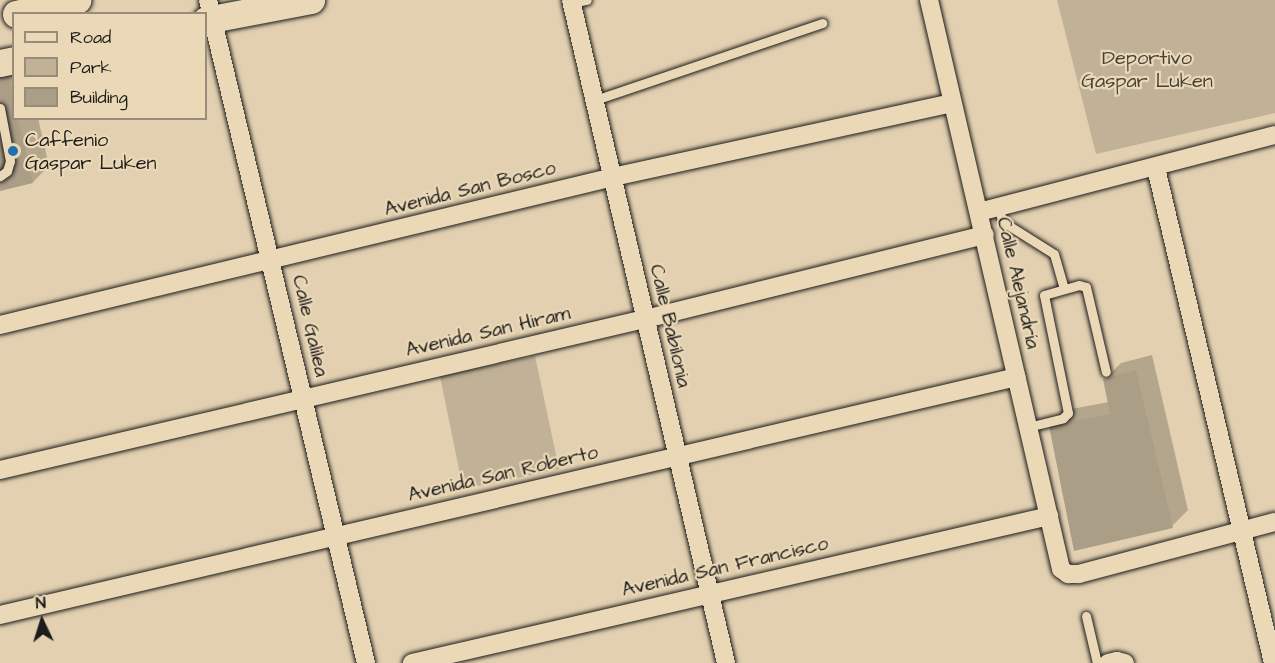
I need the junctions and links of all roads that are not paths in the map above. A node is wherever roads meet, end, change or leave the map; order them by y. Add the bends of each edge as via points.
1 (77, 0) edge
2 (311, 0) edge
3 (929, 0) edge
4 (576, 1) edge
5 (24, 12) edge
6 (209, 13) edge
7 (822, 23) dead end
8 (595, 100) junction
9 (952, 103) junction
10 (0, 108) edge
11 (1275, 135) edge
12 (1156, 168) junction
13 (0, 176) edge
14 (614, 177) junction
15 (997, 207) junction
16 (979, 212) junction
17 (985, 235) junction
18 (271, 260) junction
19 (1064, 289) junction
20 (645, 319) junction
21 (0, 325) edge
22 (1106, 372) dead end
23 (1016, 377) junction
24 (303, 397) junction
25 (1028, 427) junction
26 (678, 456) junction
27 (0, 470) edge
28 (1049, 516) junction
29 (1275, 522) edge
30 (1241, 530) junction
31 (335, 537) junction
32 (710, 593) junction
33 (0, 615) edge
34 (1086, 616) dead end
35 (366, 663) edge
36 (412, 663) edge
37 (726, 663) edge
38 (1097, 663) edge
39 (1108, 663) edge
40 (1125, 663) edge
41 (1272, 663) edge

1 - 5 street
2 - 6 street
3 - 9 street, Calle Alejandría
4 - 8 street, Calle Babilonia
6 - 18 street, Calle Galilea
7 - 8 lane
8 - 14 street, Calle Babilonia
9 - 14 street, Avenida San Bosco
9 - 16 street, Calle Alejandría
10 - 13 lane via 10,161 7,171
11 - 12 street
12 - 15 street
12 - 30 street
14 - 18 street, Avenida San Bosco
14 - 20 street, Calle Babilonia
15 - 16 street
15 - 19 lane via 1008,225 1054,254
16 - 17 street, Calle Alejandría
17 - 20 street, Avenida San Hiram
17 - 23 street, Calle Alejandría
18 - 21 street, Avenida San Bosco
18 - 24 street, Calle Galilea
19 - 22 lane via 1086,287
19 - 25 lane via 1044,296 1043,301 1068,412 1063,418
20 - 24 street, Avenida San Hiram
20 - 26 street, Calle Babilonia
23 - 25 street, Calle Alejandría
23 - 26 street, Avenida San Roberto
24 - 27 street, Avenida San Hiram
24 - 31 street, Calle Galilea
25 - 28 street, Calle Alejandría
26 - 31 street, Avenida San Roberto
26 - 32 street, Calle Babilonia
28 - 30 street, Calle Alejandría via 1060,568 1068,574
28 - 32 street, Avenida San Francisco
29 - 30 street
30 - 41 street
31 - 33 street, Avenida San Roberto
31 - 35 street, Calle Galilea
32 - 36 street, Avenida San Francisco
32 - 37 street, Calle Babilonia
34 - 38 lane
39 - 40 street

